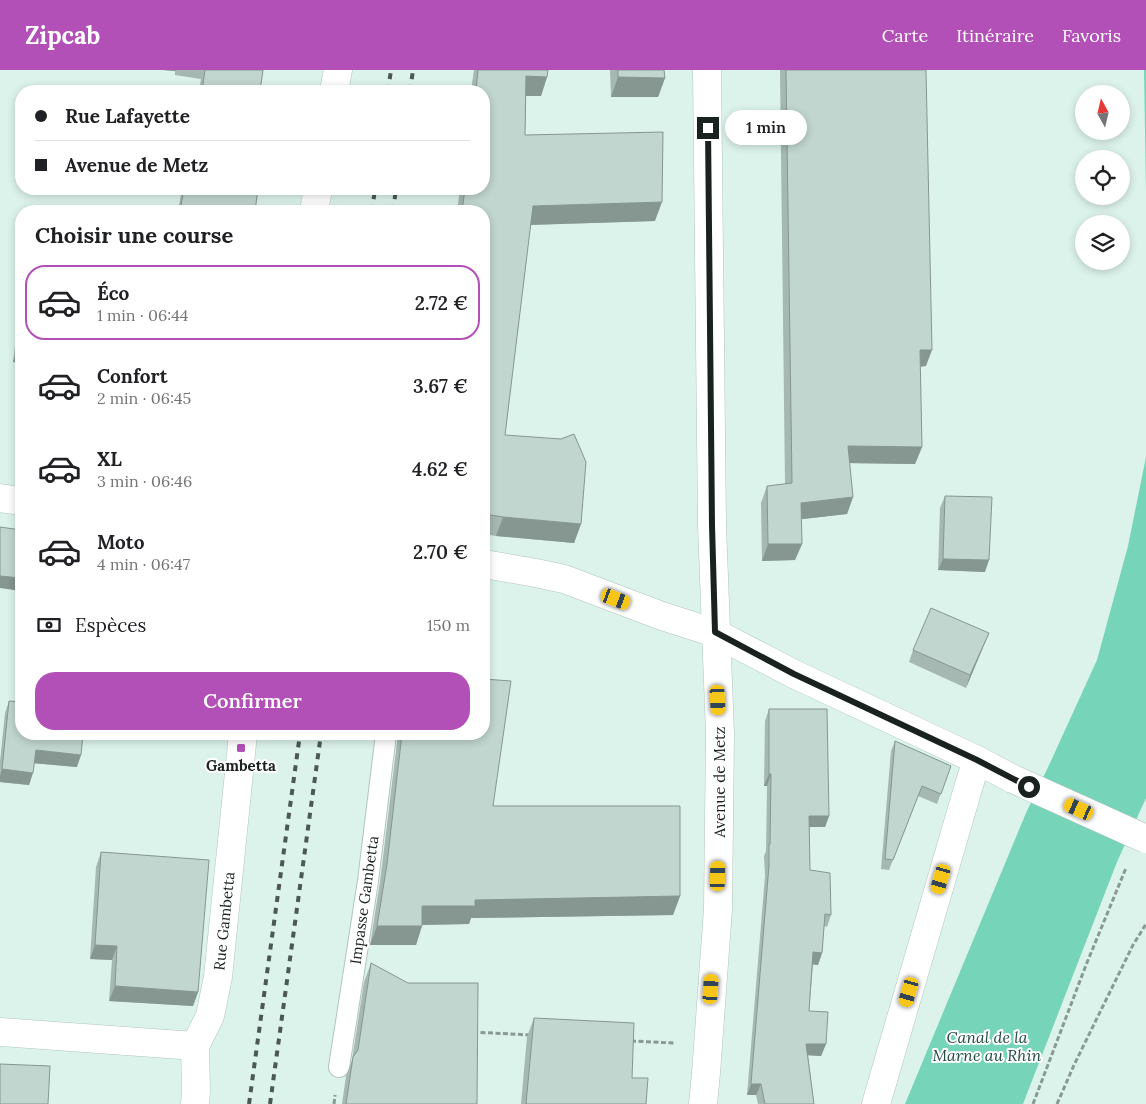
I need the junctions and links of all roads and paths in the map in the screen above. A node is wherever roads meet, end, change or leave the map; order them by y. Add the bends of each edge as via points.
1 (338, 70) edge
2 (707, 70) edge
3 (335, 85) edge
4 (0, 498) edge
5 (15, 500) edge
6 (490, 565) edge
7 (715, 632) junction
8 (242, 740) edge
9 (385, 740) edge
10 (977, 760) junction
11 (1146, 840) edge
12 (1129, 861) dead end
13 (1146, 924) edge
14 (465, 1031) edge
15 (0, 1032) edge
16 (535, 1035) edge
17 (625, 1040) edge
18 (674, 1043) dead end
19 (195, 1046) junction
20 (340, 1067) dead end
21 (195, 1104) edge
22 (703, 1104) edge
23 (876, 1104) edge
24 (1033, 1104) edge
25 (1057, 1104) edge

1 - 3 street
2 - 7 street, Avenue de Metz
4 - 5 street
6 - 7 street via 564,579 656,614
7 - 10 street via 806,680
7 - 22 street, Avenue de Metz via 720,734 718,909
8 - 19 street, Rue Gambetta via 218,977 210,1016
9 - 20 lane, Impasse Gambetta
10 - 11 street, bridge
10 - 23 street
12 - 24 path
13 - 25 path via 1128,954
14 - 16 path
15 - 19 street
17 - 18 path
19 - 21 street, Rue Gambetta

